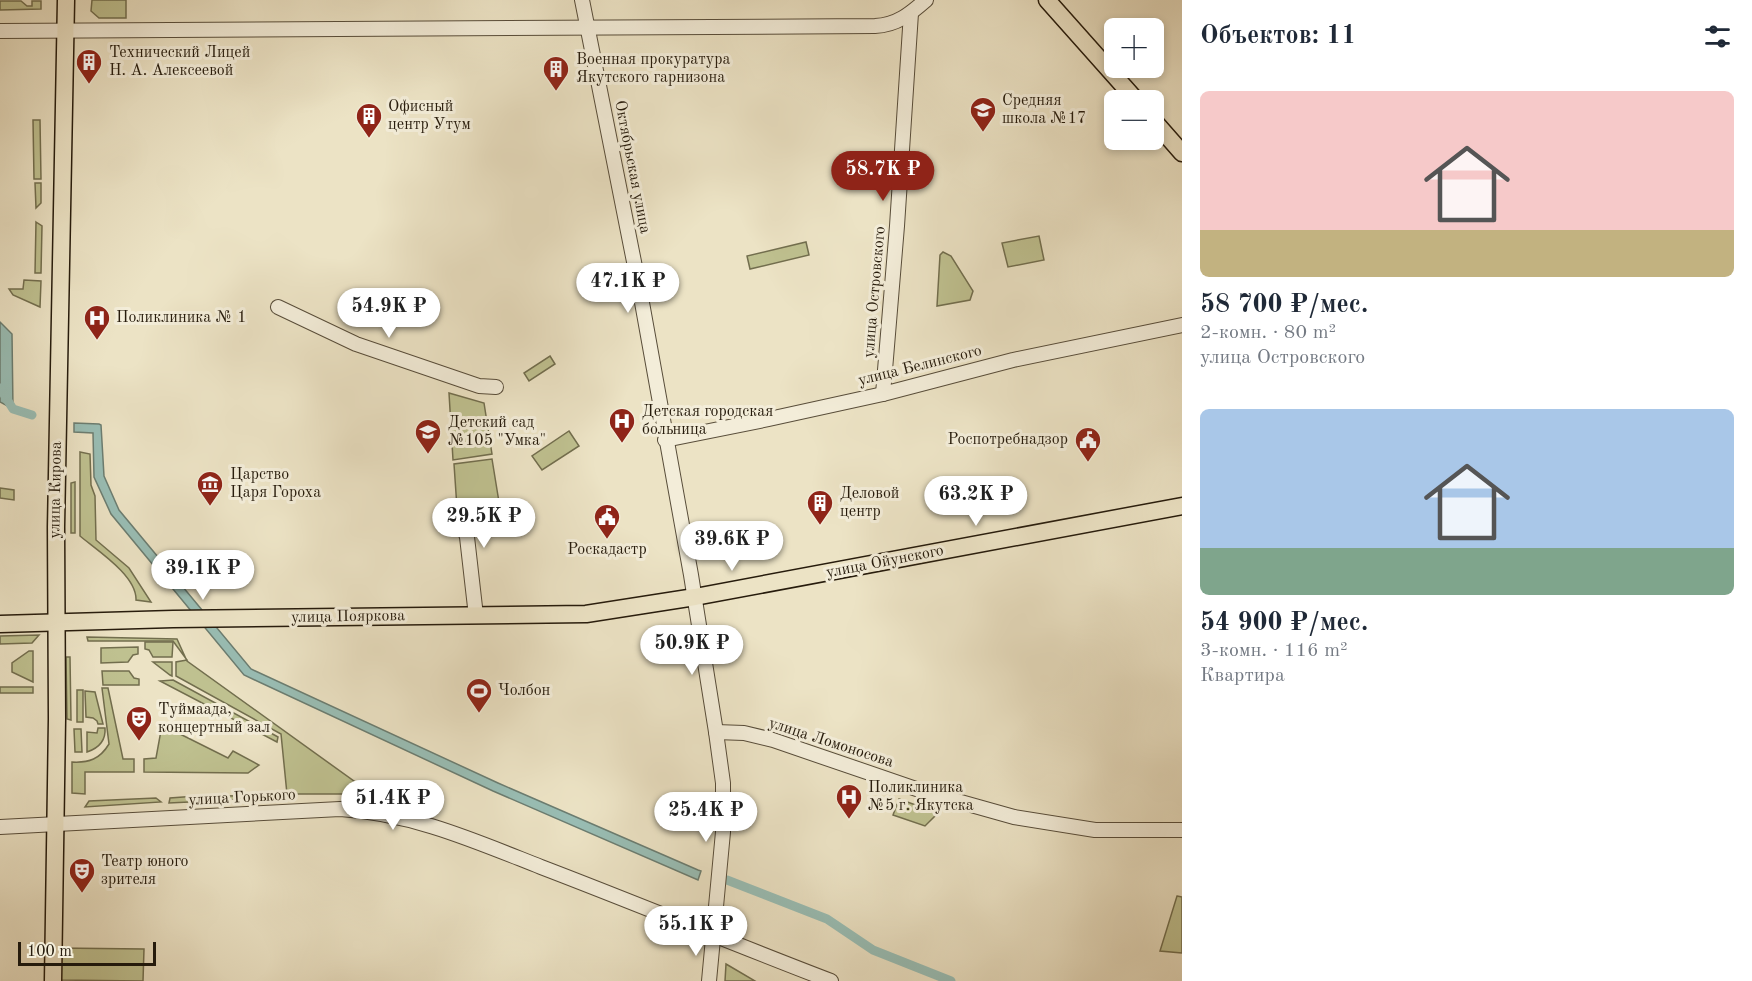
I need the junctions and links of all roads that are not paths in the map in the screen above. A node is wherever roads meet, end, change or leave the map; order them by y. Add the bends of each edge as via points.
1 (66, 0) edge
2 (582, 0) edge
3 (926, 0) edge
4 (1047, 0) edge
5 (911, 13) junction
6 (588, 27) junction
7 (0, 31) edge
8 (65, 31) junction
9 (1127, 90) edge
10 (1164, 132) edge
11 (1182, 153) edge
12 (278, 308) dead end
13 (1182, 325) edge
14 (496, 387) dead end
15 (883, 393) junction
16 (665, 440) junction
17 (1182, 506) edge
18 (461, 520) dead end
19 (695, 597) junction
20 (476, 616) junction
21 (55, 622) junction
22 (0, 624) edge
23 (716, 732) junction
24 (55, 825) junction
25 (0, 827) edge
26 (1182, 830) edge
27 (714, 936) junction
28 (53, 981) edge
29 (709, 981) edge
30 (831, 981) edge

1 - 8 main road, улица Кирова
2 - 6 street, Октябрьская улица
3 - 5 street
4 - 9 main road
5 - 6 street via 883,26
5 - 15 street, улица Островского
6 - 8 street
6 - 16 street, Октябрьская улица
7 - 8 street
8 - 21 main road, улица Кирова
10 - 11 main road
12 - 14 street via 356,344 479,386
13 - 15 street, улица Белинского via 1013,360
15 - 16 street, улица Белинского
16 - 19 street, Октябрьская улица
17 - 19 main road, улица Ойунского
18 - 20 street via 467,537
19 - 20 main road, улица Пояркова via 586,614
19 - 23 street, Октябрьская улица
20 - 21 main road, улица Пояркова
21 - 22 main road, улица Пояркова
21 - 24 main road, улица Кирова
23 - 26 street, улица Ломоносова via 773,740 925,792 1014,817 1095,830
23 - 27 street, Октябрьская улица via 723,783 723,832
24 - 25 street, улица Горького
24 - 27 street, улица Горького via 340,809 389,814 428,824
24 - 28 main road, улица Кирова
27 - 29 street, Октябрьская улица
27 - 30 street, улица Горького

